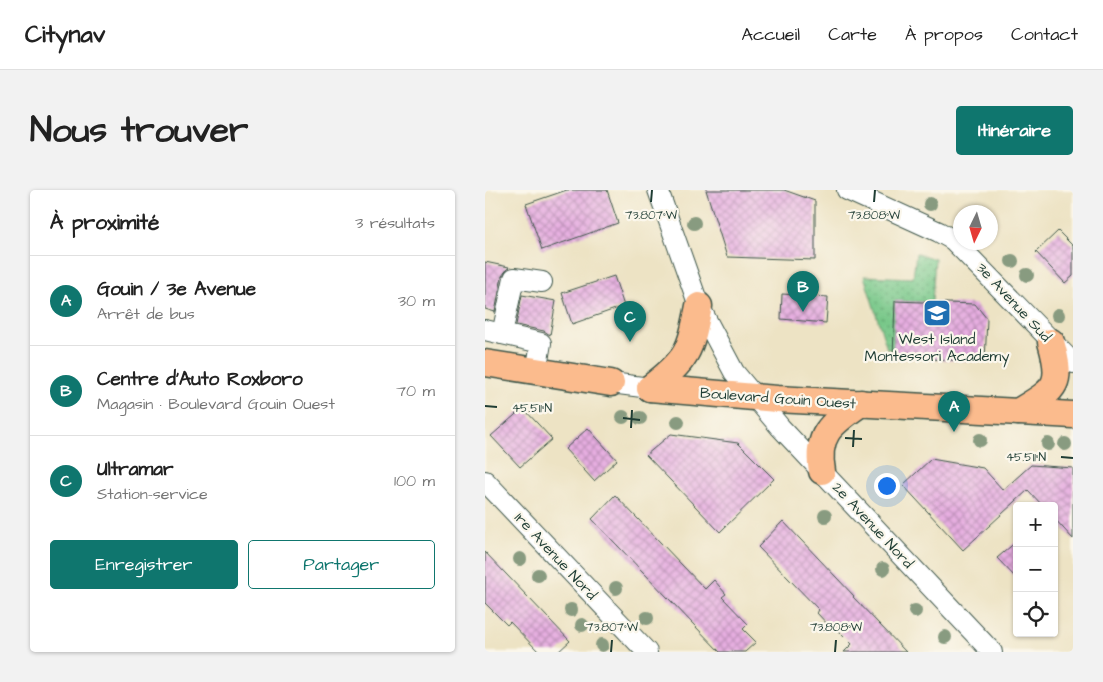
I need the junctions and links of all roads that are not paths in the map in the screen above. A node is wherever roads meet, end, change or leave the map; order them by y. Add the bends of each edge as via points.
1 (658, 190) edge
2 (847, 190) edge
3 (542, 282) dead end
4 (699, 306) junction
5 (493, 332) edge
6 (1051, 342) junction
7 (485, 363) edge
8 (1073, 363) edge
9 (535, 372) junction
10 (611, 383) joint
11 (650, 388) junction
12 (755, 397) junction
13 (861, 403) junction
14 (1018, 412) junction
15 (1073, 415) edge
16 (822, 471) junction
17 (485, 481) edge
18 (647, 652) edge
19 (992, 652) edge

1 - 4 street, 2e Avenue Nord
2 - 6 street, 3e Avenue Sud via 947,235
3 - 5 street via 514,278
4 - 11 main road via 691,344 685,356 675,369
4 - 12 street, 2e Avenue Nord via 726,360
5 - 9 street via 541,343
6 - 8 street, 3e Avenue Sud
6 - 14 main road via 1057,364 1055,383 1044,396
7 - 9 main road, Boulevard Gouin Ouest
9 - 10 main road, Boulevard Gouin Ouest
10 - 11 street, Boulevard Gouin Ouest
11 - 12 main road, Boulevard Gouin Ouest
12 - 13 main road, Boulevard Gouin Ouest
12 - 16 street, 2e Avenue Nord
13 - 14 main road, Boulevard Gouin Ouest
13 - 16 main road via 836,420 827,431 821,450
14 - 15 main road, Boulevard Gouin Ouest
16 - 19 street, 2e Avenue Nord
17 - 18 street, 1re Avenue Nord

